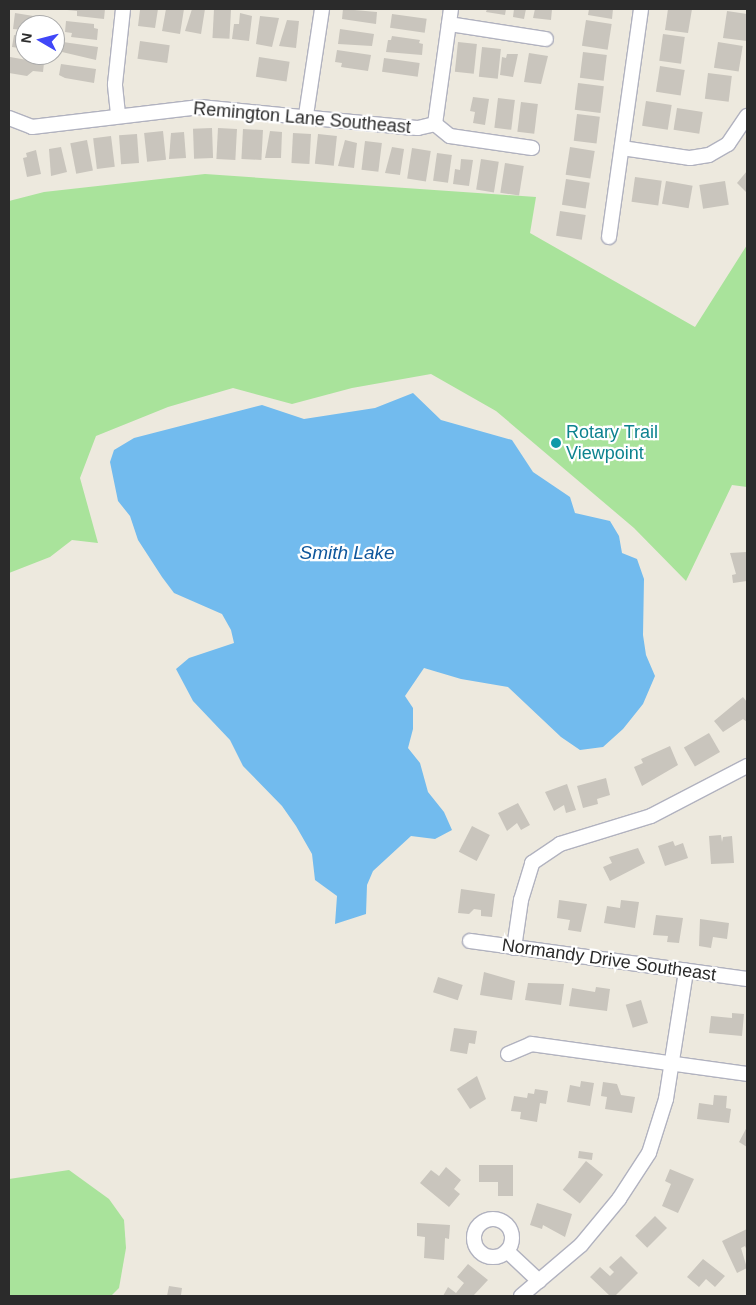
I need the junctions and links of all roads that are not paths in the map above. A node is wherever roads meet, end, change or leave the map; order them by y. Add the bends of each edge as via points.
1 (124, 9) edge
2 (322, 9) edge
3 (451, 9) edge
4 (642, 9) edge
5 (448, 24) junction
6 (546, 39) dead end
7 (118, 114) junction
8 (306, 115) junction
9 (747, 116) edge
10 (9, 118) edge
11 (435, 124) junction
12 (532, 148) dead end
13 (622, 148) junction
14 (609, 237) dead end
15 (747, 766) edge
16 (470, 941) dead end
17 (514, 948) junction
18 (686, 971) junction
19 (747, 979) edge
20 (508, 1054) dead end
21 (671, 1063) junction
22 (747, 1074) edge
23 (507, 1251) dead end
24 (539, 1281) junction
25 (521, 1296) edge

1 - 7 street via 115,84
2 - 8 street
3 - 5 street
4 - 13 street
5 - 6 street
5 - 11 street
7 - 8 street, Remington Lane Southeast via 200,107
7 - 10 street, Remington Lane Southeast via 32,127
8 - 11 street, Remington Lane Southeast via 418,128
9 - 13 street via 728,144 709,155 690,158
11 - 12 street, Remington Lane Southeast via 450,136
13 - 14 street
15 - 17 street via 650,816 560,844 532,863 521,900
16 - 17 street, Normandy Drive Southeast
17 - 18 street, Normandy Drive Southeast
18 - 19 street, Normandy Drive Southeast
18 - 21 street
20 - 21 street via 531,1044
21 - 22 street
21 - 24 street via 666,1099 649,1153 619,1199 581,1245
23 - 24 street
24 - 25 street

